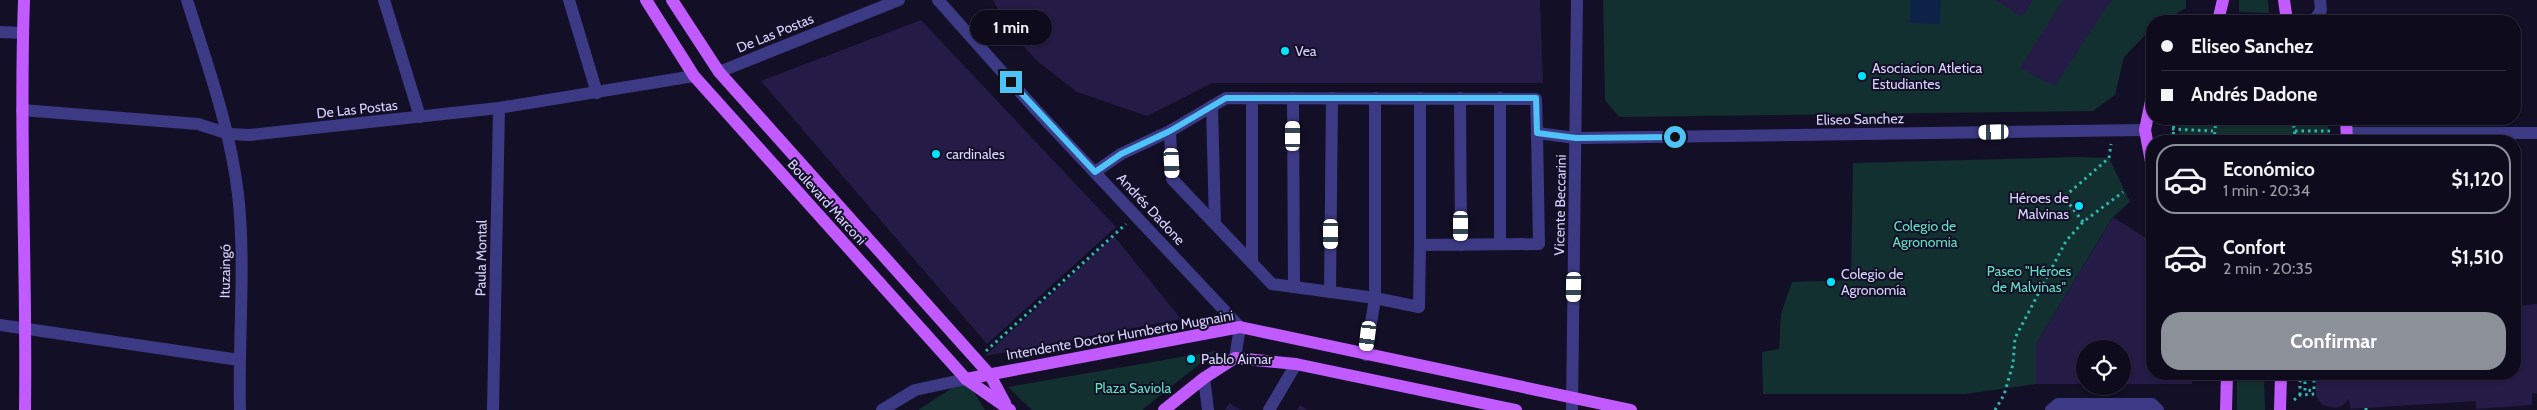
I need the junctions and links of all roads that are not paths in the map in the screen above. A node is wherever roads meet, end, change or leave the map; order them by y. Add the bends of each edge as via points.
1 (24, 0) edge
2 (187, 0) edge
3 (384, 0) edge
4 (569, 0) edge
5 (646, 0) edge
6 (672, 0) edge
7 (899, 0) edge
8 (938, 0) edge
9 (1577, 0) edge
10 (2223, 0) edge
11 (2284, 0) edge
12 (2320, 0) edge
13 (2219, 15) edge
14 (2287, 15) edge
15 (2318, 15) edge
16 (0, 32) edge
17 (23, 33) junction
18 (719, 72) junction
19 (694, 76) junction
20 (597, 93) junction
21 (1252, 98) junction
22 (1293, 98) junction
23 (1332, 98) junction
24 (1375, 98) junction
25 (1420, 98) junction
26 (1460, 98) junction
27 (1500, 98) junction
28 (1212, 106) junction
29 (499, 108) junction
30 (22, 110) junction
31 (420, 117) junction
32 (2146, 125) edge
33 (2145, 130) junction
34 (1170, 131) junction
35 (1537, 133) junction
36 (2537, 133) edge
37 (228, 134) junction
38 (2146, 135) edge
39 (2442, 135) edge
40 (1576, 138) junction
41 (1095, 172) junction
42 (1215, 224) junction
43 (1500, 244) junction
44 (1420, 245) junction
45 (1461, 245) junction
46 (1252, 263) junction
47 (1294, 287) junction
48 (1330, 292) junction
49 (1375, 298) junction
50 (0, 325) edge
51 (1240, 328) junction
52 (26, 329) junction
53 (1366, 355) junction
54 (1235, 358) junction
55 (239, 360) junction
56 (1296, 364) junction
57 (990, 374) junction
58 (1204, 378) junction
59 (966, 379) junction
60 (2227, 380) edge
61 (2281, 380) edge
62 (1572, 404) edge
63 (1007, 409) edge
64 (25, 410) edge
65 (240, 410) edge
66 (493, 410) edge
67 (882, 410) edge
68 (1164, 410) edge
69 (1208, 410) edge
70 (1268, 410) edge
71 (1516, 410) edge
72 (1631, 410) edge
73 (2051, 410) edge
74 (2158, 410) edge
75 (2226, 410) edge
76 (2280, 410) edge

1 - 17 main road
2 - 37 street, Ituzaingó
3 - 31 street
4 - 20 street
5 - 19 main road, Boulevard Marconi
6 - 18 main road, Boulevard Marconi
7 - 18 street, De Las Postas
8 - 41 street, Andrés Dadone
9 - 40 street, Vicente Beccarini
10 - 13 main road
11 - 14 main road
12 - 15 street
16 - 17 street
17 - 30 main road
18 - 57 main road, Boulevard Marconi
19 - 20 street, De Las Postas
19 - 59 main road, Boulevard Marconi
20 - 29 street, De Las Postas
21 - 22 street
21 - 28 street via 1226,98
21 - 46 street
22 - 23 street
22 - 47 street
23 - 24 street
23 - 48 street
24 - 25 street
24 - 49 street
25 - 26 street
25 - 44 street
26 - 27 street
26 - 45 street
27 - 35 street via 1536,98
27 - 43 street
28 - 34 street
28 - 42 street
29 - 31 street, De Las Postas
29 - 66 street, Paula Montal
30 - 37 street, De Las Postas via 198,124
30 - 52 main road
31 - 37 street, De Las Postas via 250,135
32 - 33 main road
33 - 38 main road
33 - 40 street, Eliseo Sanchez
34 - 41 street via 1121,154
34 - 42 street via 1172,179
35 - 40 street, Eliseo Sanchez
35 - 43 street via 1538,244
36 - 39 street
37 - 55 street, Ituzaingó via 241,230
40 - 62 street, Vicente Beccarini
41 - 51 street, Andrés Dadone
42 - 46 street
43 - 45 street
44 - 45 street
44 - 49 street via 1419,307
46 - 47 street via 1272,284
47 - 48 street
48 - 49 street
49 - 53 street
50 - 52 street
51 - 53 main road, Intendente Doctor Humberto Mugnaini
51 - 54 street
51 - 57 main road, Intendente Doctor Humberto Mugnaini
52 - 55 street
52 - 64 main road
53 - 62 main road, Intendente Doctor Humberto Mugnaini
54 - 56 main road
54 - 58 main road
55 - 65 street, Ituzaingó
56 - 70 street
56 - 71 main road
57 - 59 main road, Intendente Doctor Humberto Mugnaini
57 - 63 main road, Boulevard Marconi
58 - 68 main road
58 - 69 street
59 - 63 main road, Boulevard Marconi
59 - 67 street, Intendente Doctor Humberto Mugnaini via 915,390
60 - 75 main road
61 - 76 main road
62 - 72 main road, Intendente Doctor Humberto Mugnaini
73 - 74 street via 2058,404 2152,404

